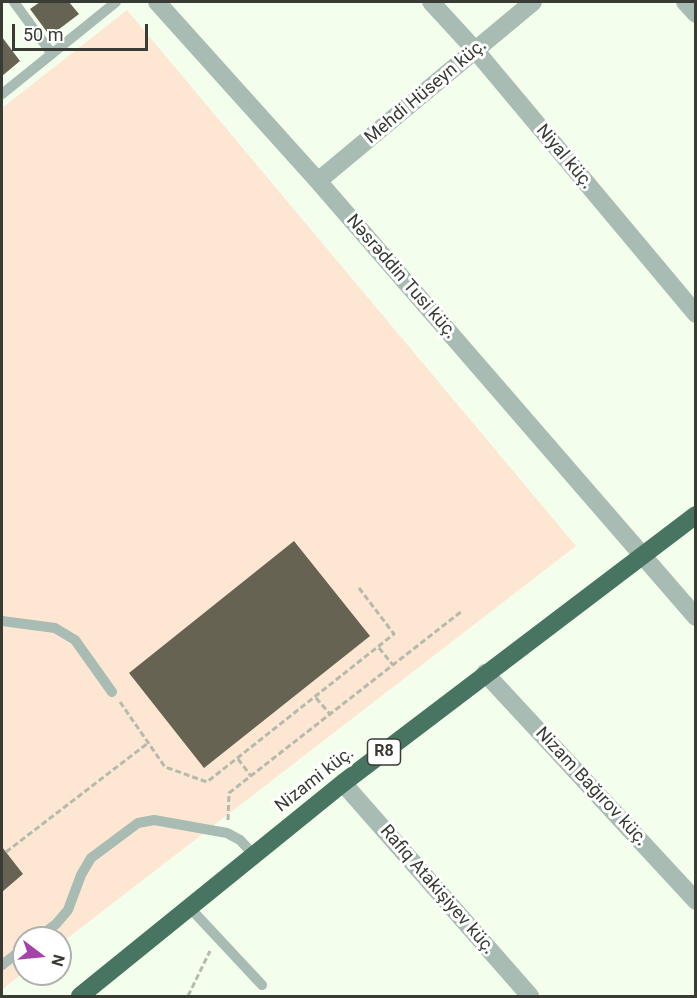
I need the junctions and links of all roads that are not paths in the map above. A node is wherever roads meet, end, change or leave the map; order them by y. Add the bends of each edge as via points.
1 (14, 2) edge
2 (115, 2) edge
3 (157, 2) edge
4 (431, 2) edge
5 (533, 2) edge
6 (685, 2) edge
7 (696, 14) edge
8 (476, 51) junction
9 (52, 54) junction
10 (2, 94) edge
11 (318, 181) junction
12 (696, 314) edge
13 (696, 515) edge
14 (642, 555) junction
15 (696, 617) edge
16 (2, 621) edge
17 (485, 673) junction
18 (112, 692) road end
19 (344, 783) junction
20 (254, 855) junction
21 (696, 901) edge
22 (190, 908) junction
23 (53, 926) edge
24 (262, 985) dead end
25 (80, 996) edge
26 (530, 996) edge

1 - 9 lane
2 - 9 lane
3 - 11 street, Nəsrəddin Tusi küç.
4 - 8 street, Niyal küç.
5 - 8 street, Mehdi Hüseyn küç.
6 - 7 street
8 - 11 street, Mehdi Hüseyn küç.
8 - 12 street, Niyal küç.
9 - 10 lane
11 - 14 street, Nəsrəddin Tusi küç.
13 - 14 highway, Nizami küç. / R8
14 - 15 street, Nəsrəddin Tusi küç.
14 - 17 highway, Nizami küç. / R8
16 - 18 lane via 55,628 75,640
17 - 19 highway, Nizami küç. / R8
17 - 21 street, Nizam Bağırov küç.
19 - 20 highway, Nizami küç. / R8
19 - 26 street, Rafiq Atakişiyev küç.
20 - 22 highway, Nizami küç. / R8
20 - 23 lane via 227,833 154,820 138,823 91,858 68,910
22 - 24 lane
22 - 25 highway, Nizami küç. / R8

